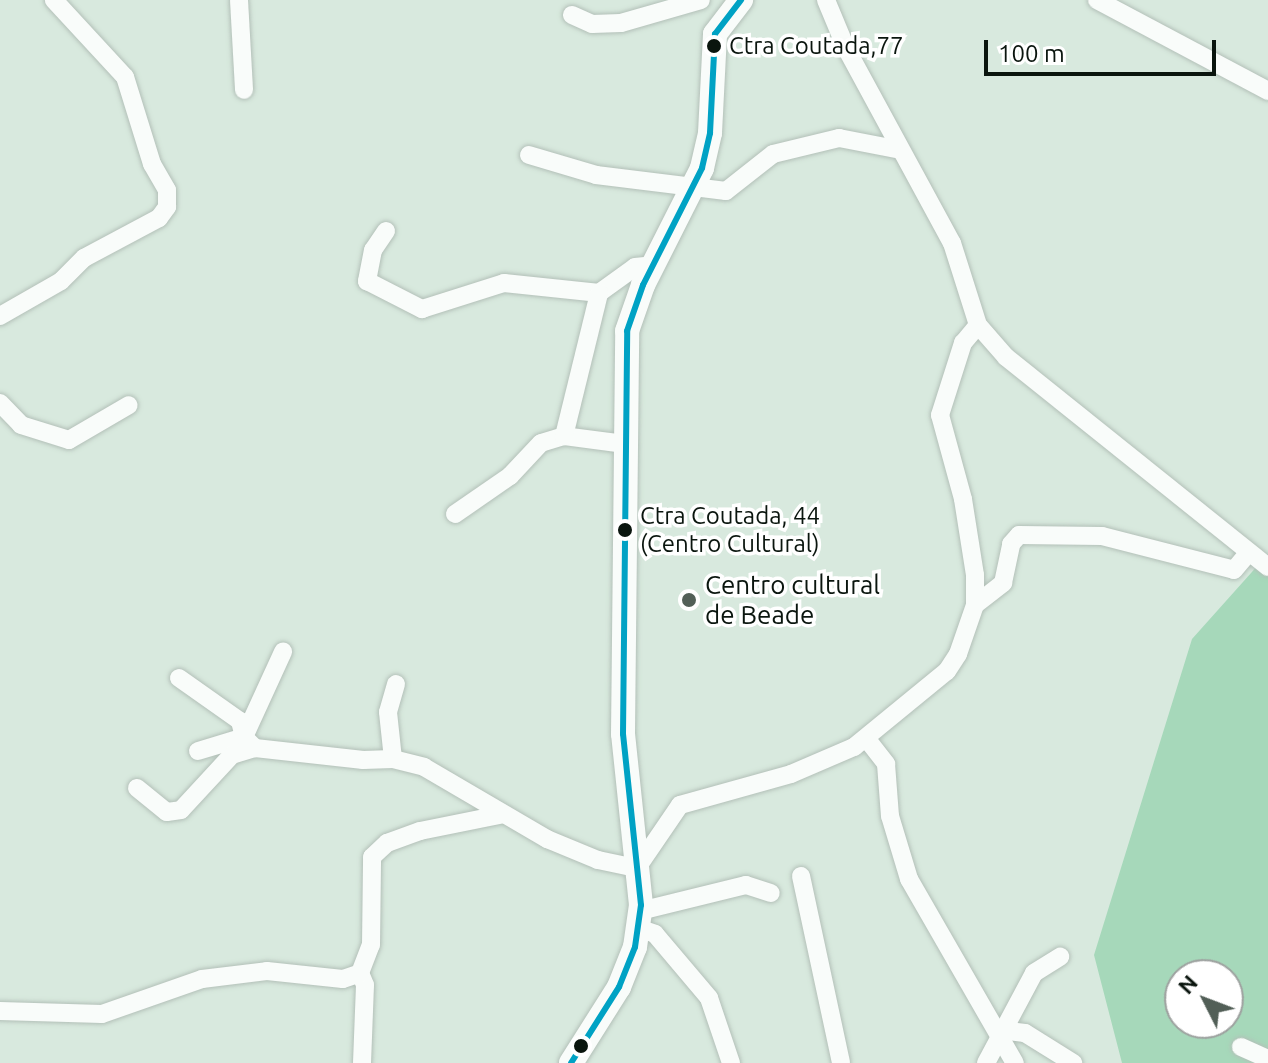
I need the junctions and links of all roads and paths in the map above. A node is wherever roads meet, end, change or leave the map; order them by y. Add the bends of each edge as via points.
1 (54, 0) edge
2 (239, 0) edge
3 (701, 0) edge
4 (741, 0) edge
5 (826, 0) edge
6 (1097, 0) edge
7 (572, 15) dead end
8 (244, 90) dead end
9 (1268, 91) edge
10 (901, 150) junction
11 (529, 155) dead end
12 (693, 188) junction
13 (386, 231) dead end
14 (653, 265) junction
15 (599, 293) junction
16 (0, 316) edge
17 (978, 325) junction
18 (0, 403) edge
19 (129, 405) dead end
20 (564, 436) junction
21 (625, 444) junction
22 (455, 514) dead end
23 (1249, 552) junction
24 (1268, 567) edge
25 (975, 605) junction
26 (283, 652) dead end
27 (179, 678) dead end
28 (396, 684) dead end
29 (866, 738) junction
30 (250, 742) junction
31 (198, 751) dead end
32 (393, 759) junction
33 (137, 788) dead end
34 (499, 815) junction
35 (637, 868) junction
36 (801, 876) dead end
37 (771, 893) dead end
38 (639, 920) junction
39 (1060, 957) dead end
40 (360, 973) junction
41 (0, 1011) edge
42 (1000, 1030) junction
43 (1241, 1047) dead end
44 (1268, 1059) edge
45 (362, 1063) edge
46 (571, 1063) edge
47 (731, 1063) edge
48 (841, 1063) edge
49 (986, 1063) edge
50 (1015, 1063) edge
51 (1073, 1063) edge

1 - 16 street via 125,77 152,164 167,190 167,207 159,218 84,258 61,281
2 - 8 street
3 - 7 street via 621,23 592,24
4 - 12 street via 715,34 710,133
5 - 10 street
6 - 9 street
10 - 12 street via 839,138 773,154 726,191
10 - 17 street via 952,243
11 - 12 street via 596,175
12 - 14 street
13 - 15 street via 373,250 367,281 422,309 504,283
14 - 15 street via 635,267
14 - 21 street via 627,331
15 - 20 street
17 - 23 street via 1006,357
17 - 25 street via 963,343 940,415 963,499
18 - 19 street via 21,425 69,440
20 - 21 street
20 - 22 street via 541,443 510,476
21 - 35 street via 623,734
23 - 24 street
23 - 25 street via 1234,570 1102,536 1019,535 1011,544 1003,583
25 - 29 street via 967,636 947,671
26 - 30 street
27 - 30 street via 240,721
28 - 32 street via 388,712
29 - 35 street via 791,774 688,800 675,810
29 - 42 street via 886,764 890,816 909,879
30 - 31 street
30 - 32 street
30 - 33 street via 181,810 167,812
32 - 34 street via 424,767
34 - 35 street via 583,855
34 - 40 street via 420,831 387,843 372,857 371,945
35 - 38 street
36 - 48 street
37 - 38 street via 746,885
38 - 46 street via 619,987
38 - 47 street via 709,998
39 - 42 street via 1034,973
40 - 41 street via 343,979 267,971 202,979 102,1014
40 - 45 street via 365,985
42 - 49 street
42 - 50 street
42 - 51 street via 1025,1033
43 - 44 street

